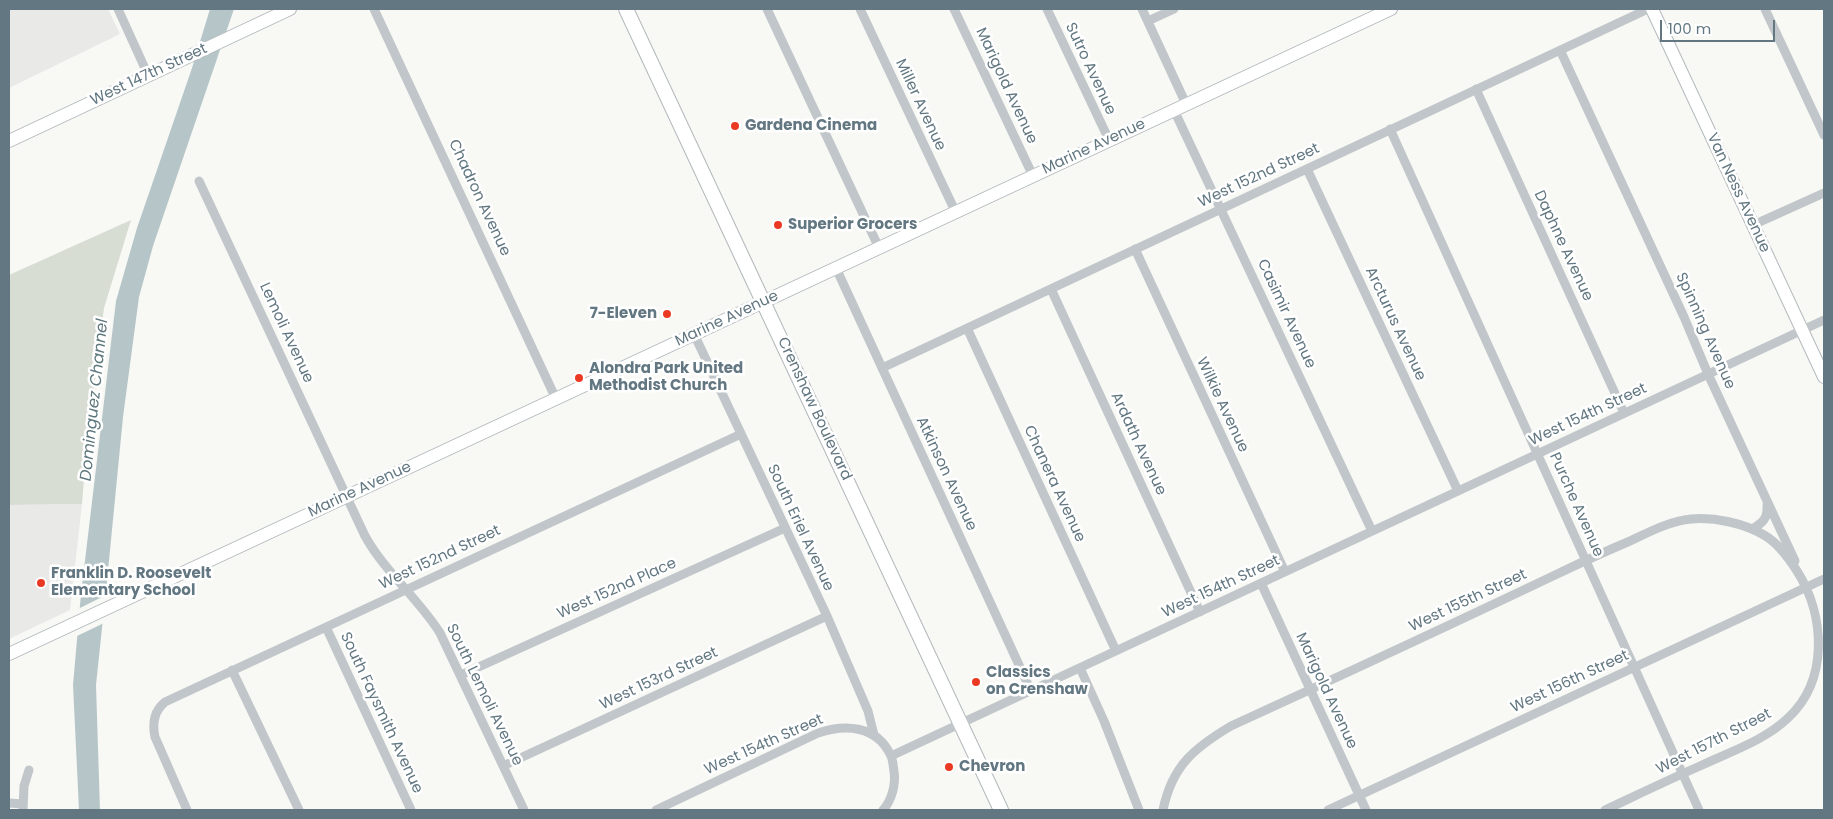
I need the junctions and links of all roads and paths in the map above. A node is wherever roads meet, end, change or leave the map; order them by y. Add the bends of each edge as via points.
1 (118, 9) edge
2 (290, 9) edge
3 (374, 9) edge
4 (626, 9) edge
5 (767, 9) edge
6 (860, 9) edge
7 (954, 9) edge
8 (1047, 9) edge
9 (1142, 9) edge
10 (1174, 9) edge
11 (1391, 9) edge
12 (1648, 9) edge
13 (1652, 9) edge
14 (1765, 9) edge
15 (1148, 21) junction
16 (1560, 50) junction
17 (148, 75) junction
18 (1476, 89) junction
19 (1186, 104) junction
20 (1174, 110) junction
21 (1390, 130) junction
22 (1824, 135) edge
23 (1109, 140) junction
24 (9, 141) edge
25 (1307, 169) junction
26 (1032, 176) junction
27 (199, 181) dead end
28 (1824, 192) edge
29 (1221, 209) junction
30 (956, 213) junction
31 (1753, 225) junction
32 (879, 248) junction
33 (1135, 249) junction
34 (836, 268) junction
35 (1051, 289) junction
36 (764, 302) junction
37 (1824, 320) edge
38 (967, 328) junction
39 (1802, 330) junction
40 (694, 334) junction
41 (882, 368) junction
42 (1708, 374) junction
43 (1824, 377) edge
44 (556, 399) junction
45 (1624, 413) junction
46 (741, 434) junction
47 (1537, 454) junction
48 (1458, 491) junction
49 (347, 496) junction
50 (1766, 499) junction
51 (785, 528) junction
52 (1752, 529) junction
53 (1372, 531) junction
54 (1586, 561) junction
55 (1285, 572) junction
56 (1824, 579) edge
57 (1261, 583) junction
58 (1808, 587) junction
59 (406, 589) junction
60 (1200, 612) junction
61 (827, 616) junction
62 (1824, 624) edge
63 (326, 627) junction
64 (1116, 651) junction
65 (9, 654) edge
66 (1824, 666) edge
67 (1080, 668) junction
68 (1634, 668) junction
69 (232, 670) junction
70 (1814, 673) junction
71 (461, 675) junction
72 (1310, 690) junction
73 (1031, 691) junction
74 (960, 724) junction
75 (874, 736) junction
76 (891, 756) junction
77 (503, 766) junction
78 (29, 770) dead end
79 (1682, 774) junction
80 (1359, 795) junction
81 (9, 803) edge
82 (23, 807) edge
83 (187, 810) edge
84 (299, 810) edge
85 (411, 810) edge
86 (524, 810) edge
87 (656, 810) edge
88 (883, 810) edge
89 (1001, 810) edge
90 (1139, 810) edge
91 (1163, 810) edge
92 (1328, 810) edge
93 (1366, 810) edge
94 (1605, 810) edge
95 (1699, 810) edge

1 - 17 street
2 - 17 main road, West 147th Street
3 - 44 street, Chadron Avenue
4 - 36 main road, Crenshaw Boulevard
5 - 32 street
6 - 30 street, Miller Avenue
7 - 26 street, Marigold Avenue
8 - 23 street, Sutro Avenue
9 - 15 street
10 - 15 street
11 - 19 main road, Marine Avenue
12 - 16 street, West 152nd Street
13 - 31 main road, Van Ness Avenue
14 - 22 street
15 - 19 street
16 - 18 street, West 152nd Street
16 - 42 street, Spinning Avenue
17 - 24 main road, West 147th Street
18 - 21 street, West 152nd Street
18 - 45 street, Daphne Avenue
19 - 20 main road, Marine Avenue
20 - 23 main road, Marine Avenue
20 - 29 street, Casimir Avenue
21 - 25 street, West 152nd Street
21 - 47 street, Purche Avenue
23 - 26 main road, Marine Avenue
25 - 29 street, West 152nd Street
25 - 48 street, Arcturus Avenue
26 - 30 main road, Marine Avenue
27 - 49 street, Lemoli Avenue
28 - 31 street
29 - 33 street, West 152nd Street
29 - 53 street, Casimir Avenue
30 - 32 main road, Marine Avenue
31 - 39 main road, Van Ness Avenue
32 - 34 main road, Marine Avenue
33 - 35 street, West 152nd Street
33 - 55 street, Wilkie Avenue
34 - 36 main road, Marine Avenue
34 - 41 street, Atkinson Avenue
35 - 38 street, West 152nd Street
35 - 60 street, Ardath Avenue
36 - 40 main road, Marine Avenue
36 - 74 main road, Crenshaw Boulevard
37 - 39 street, West 154th Street
38 - 41 street, West 152nd Street
38 - 64 street, Chanera Avenue
39 - 42 street, West 154th Street
39 - 43 main road, Van Ness Avenue
40 - 44 main road, Marine Avenue
40 - 46 street, South Eriel Avenue
41 - 73 street, Atkinson Avenue
42 - 45 street, West 154th Street
42 - 50 street, Spinning Avenue
44 - 49 main road, Marine Avenue
45 - 47 street, West 154th Street
46 - 51 street, South Eriel Avenue
46 - 59 street, West 152nd Street
47 - 48 street, West 154th Street
47 - 54 street, Purche Avenue
48 - 53 street, West 154th Street
49 - 59 street, South Lemoli Avenue via 372,548
49 - 65 main road, Marine Avenue
50 - 52 street via 1768,513 1763,523
50 - 58 street, Spinning Avenue
51 - 61 street, South Eriel Avenue
51 - 71 street, West 152nd Place
52 - 54 street, West 155th Street via 1728,522 1690,519 1657,528
52 - 58 street, West 155th Street via 1775,543
53 - 55 street, West 154th Street
54 - 68 street, Purche Avenue
54 - 72 street, West 155th Street
55 - 57 street, West 154th Street
56 - 58 street, West 156th Street
57 - 60 street, West 154th Street
57 - 72 street, Marigold Avenue
58 - 62 street, Spinning Avenue
58 - 68 street, West 156th Street
58 - 70 street, West 157th Street via 1820,637
59 - 63 street, West 152nd Street
59 - 71 street, South Lemoli Avenue via 440,632
60 - 64 street, West 154th Street
61 - 75 street, South Eriel Avenue via 868,711
61 - 77 street, West 153rd Street
63 - 69 street, West 152nd Street
63 - 85 street, South Faysmith Avenue
64 - 67 street, West 154th Street
66 - 70 street
67 - 73 street, West 154th Street
67 - 90 street
68 - 79 street, Purche Avenue
68 - 80 street, West 156th Street
69 - 83 street, West 152nd Street via 172,698 156,714 154,737
69 - 84 street
70 - 79 street, West 157th Street via 1798,708 1778,727
71 - 77 street, South Lemoli Avenue
72 - 80 street, Marigold Avenue
72 - 91 street, West 155th Street via 1231,726 1197,748 1186,758 1175,777
73 - 74 street, West 154th Street
74 - 76 street, West 154th Street
74 - 89 main road, Crenshaw Boulevard
75 - 76 street, West 154th Street
75 - 87 street, West 154th Street via 848,727 818,733
76 - 88 street via 895,777 893,792
77 - 86 street, South Lemoli Avenue
78 - 82 street
79 - 94 street, West 157th Street
79 - 95 street, Purche Avenue
80 - 92 street, West 156th Street
80 - 93 street, Marigold Avenue
81 - 82 street

